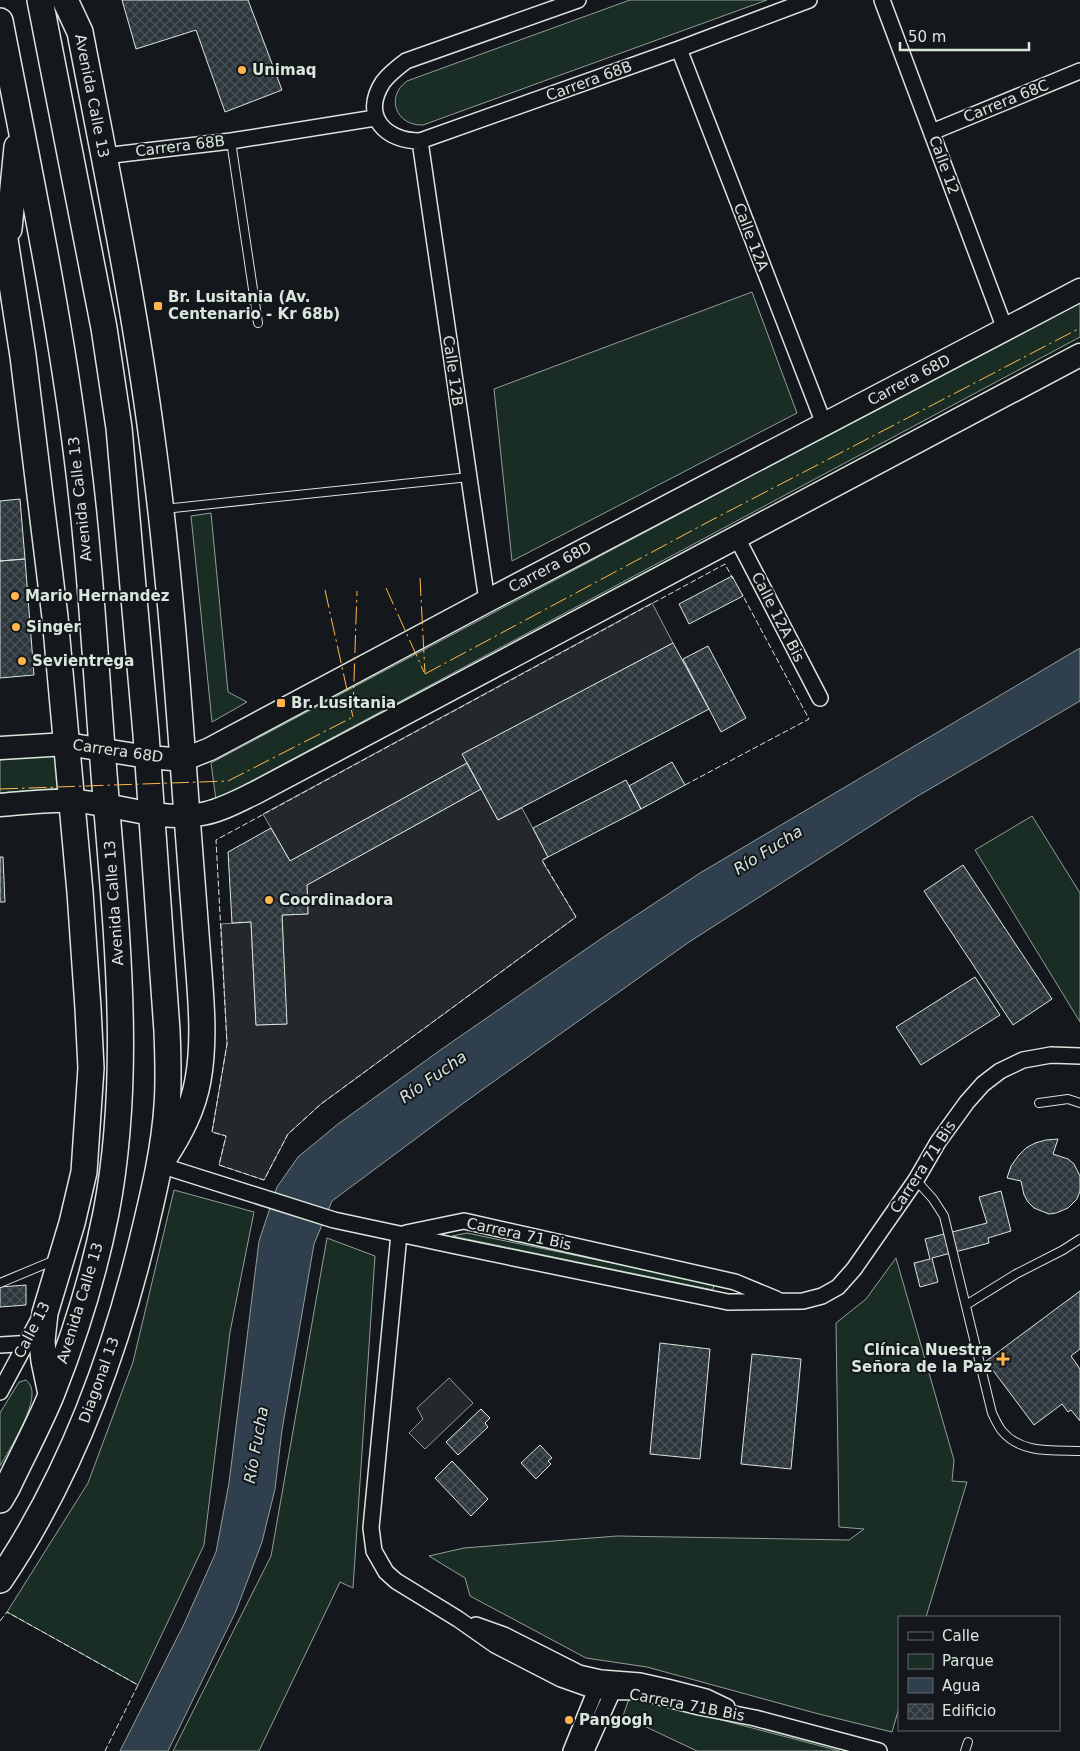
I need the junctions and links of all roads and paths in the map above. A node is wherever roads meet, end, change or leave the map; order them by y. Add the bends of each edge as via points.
1 (40, 0) edge
2 (65, 0) edge
3 (75, 0) edge
4 (578, 0) edge
5 (808, 0) edge
6 (882, 0) edge
7 (0, 21) edge
8 (80, 32) junction
9 (679, 49) junction
10 (1080, 71) edge
11 (375, 118) junction
12 (19, 119) junction
13 (932, 132) junction
14 (230, 141) junction
15 (420, 141) junction
16 (104, 156) junction
17 (0, 206) edge
18 (7, 245) junction
19 (124, 260) junction
20 (1080, 290) edge
21 (258, 323) dead end
22 (1005, 329) junction
23 (1080, 355) edge
24 (113, 385) junction
25 (824, 424) junction
26 (469, 477) junction
27 (160, 510) junction
28 (736, 536) junction
29 (487, 600) junction
30 (820, 698) dead end
31 (67, 744) junction
32 (0, 748) edge
33 (102, 748) junction
34 (148, 757) junction
35 (183, 758) junction
36 (72, 801) junction
37 (0, 805) edge
38 (106, 806) junction
39 (152, 814) junction
40 (187, 816) junction
41 (1080, 1056) edge
42 (1080, 1102) edge
43 (1040, 1103) dead end
44 (87, 1144) junction
45 (160, 1165) junction
46 (916, 1180) junction
47 (106, 1212) junction
48 (399, 1234) junction
49 (1080, 1239) edge
50 (63, 1255) junction
51 (0, 1283) edge
52 (782, 1302) junction
53 (966, 1305) junction
54 (34, 1343) junction
55 (0, 1345) edge
56 (0, 1392) edge
57 (52, 1394) junction
58 (1080, 1451) edge
59 (0, 1500) edge
60 (0, 1580) edge
61 (598, 1685) junction
62 (616, 1686) junction
63 (968, 1742) dead end
64 (570, 1751) edge
65 (586, 1751) edge
66 (879, 1751) edge
67 (965, 1751) edge

1 - 24 main road
2 - 8 main road, Avenida Calle 13
3 - 8 main road
4 - 11 street via 406,61 394,70 377,94
5 - 9 street, Carrera 68B
6 - 13 street, Calle 12
7 - 12 main road, Avenida Calle 13
8 - 16 main road, Avenida Calle 13
9 - 15 street, Carrera 68B
9 - 25 street, Calle 12A
10 - 13 street, Carrera 68C
11 - 14 street, Carrera 68B
11 - 15 street, Carrera 68B via 396,138
12 - 18 main road
12 - 33 main road, Avenida Calle 13 via 52,296 76,451
13 - 22 street, Calle 12
14 - 16 street, Carrera 68B
14 - 21 lane
15 - 26 street, Calle 12B
16 - 19 main road, Avenida Calle 13
17 - 18 main road, Avenida Calle 13
18 - 31 main road, Avenida Calle 13 via 49,569
19 - 24 main road
19 - 27 main road, Avenida Calle 13
20 - 22 main road, Carrera 68D
22 - 25 main road, Carrera 68D
23 - 28 main road
24 - 34 main road via 133,570
25 - 29 main road, Carrera 68D
26 - 27 lane
26 - 29 street, Calle 12B
27 - 35 main road, Avenida Calle 13
28 - 30 street, Calle 12A Bis
28 - 40 main road via 255,793 210,812
29 - 35 main road, Carrera 68D via 210,749
31 - 32 main road, Carrera 68D
31 - 33 main road, Carrera 68D
31 - 36 main road, Avenida Calle 13
33 - 34 main road, Carrera 68D
33 - 38 main road, Avenida Calle 13
34 - 35 main road, Carrera 68D
34 - 39 main road
35 - 40 main road, Avenida Calle 13
36 - 37 main road
36 - 38 main road
36 - 44 main road, Avenida Calle 13 via 91,1068
38 - 39 main road
38 - 47 main road, Avenida Calle 13 via 121,1036 117,1134
39 - 40 main road
39 - 45 main road via 168,1031 168,1107
40 - 45 main road, Avenida Calle 13 via 201,998 199,1078 183,1128
41 - 46 street, Carrera 71 Bis via 1051,1055 1023,1060 1000,1071 966,1102
42 - 43 lane via 1068,1099
44 - 47 main road
44 - 50 main road, Avenida Calle 13 via 80,1193
45 - 48 street, Carrera 71 Bis via 334,1220
45 - 60 main road, Diagonal 13 via 131,1286 92,1404 55,1488
46 - 52 street, Carrera 71 Bis via 838,1287 822,1296
46 - 53 lane via 944,1216
47 - 57 main road, Avenida Calle 13 via 77,1323
48 - 52 street, Carrera 71 Bis via 728,1302
48 - 52 street, Carrera 71 Bis via 464,1221 735,1282
48 - 61 street, Carrera 71B Bis via 371,1528 374,1551 386,1572 396,1581 458,1618 495,1645 561,1680
49 - 53 lane
50 - 51 lane
50 - 54 main road, Avenida Calle 13
53 - 58 lane via 992,1413 1002,1430 1027,1448
54 - 55 street
54 - 56 street, Calle 13
54 - 57 main road, Avenida Calle 13 via 44,1361
57 - 59 main road
61 - 62 street, Carrera 71B Bis
61 - 64 street
62 - 65 street
62 - 66 street, Carrera 71B Bis
63 - 67 lane

